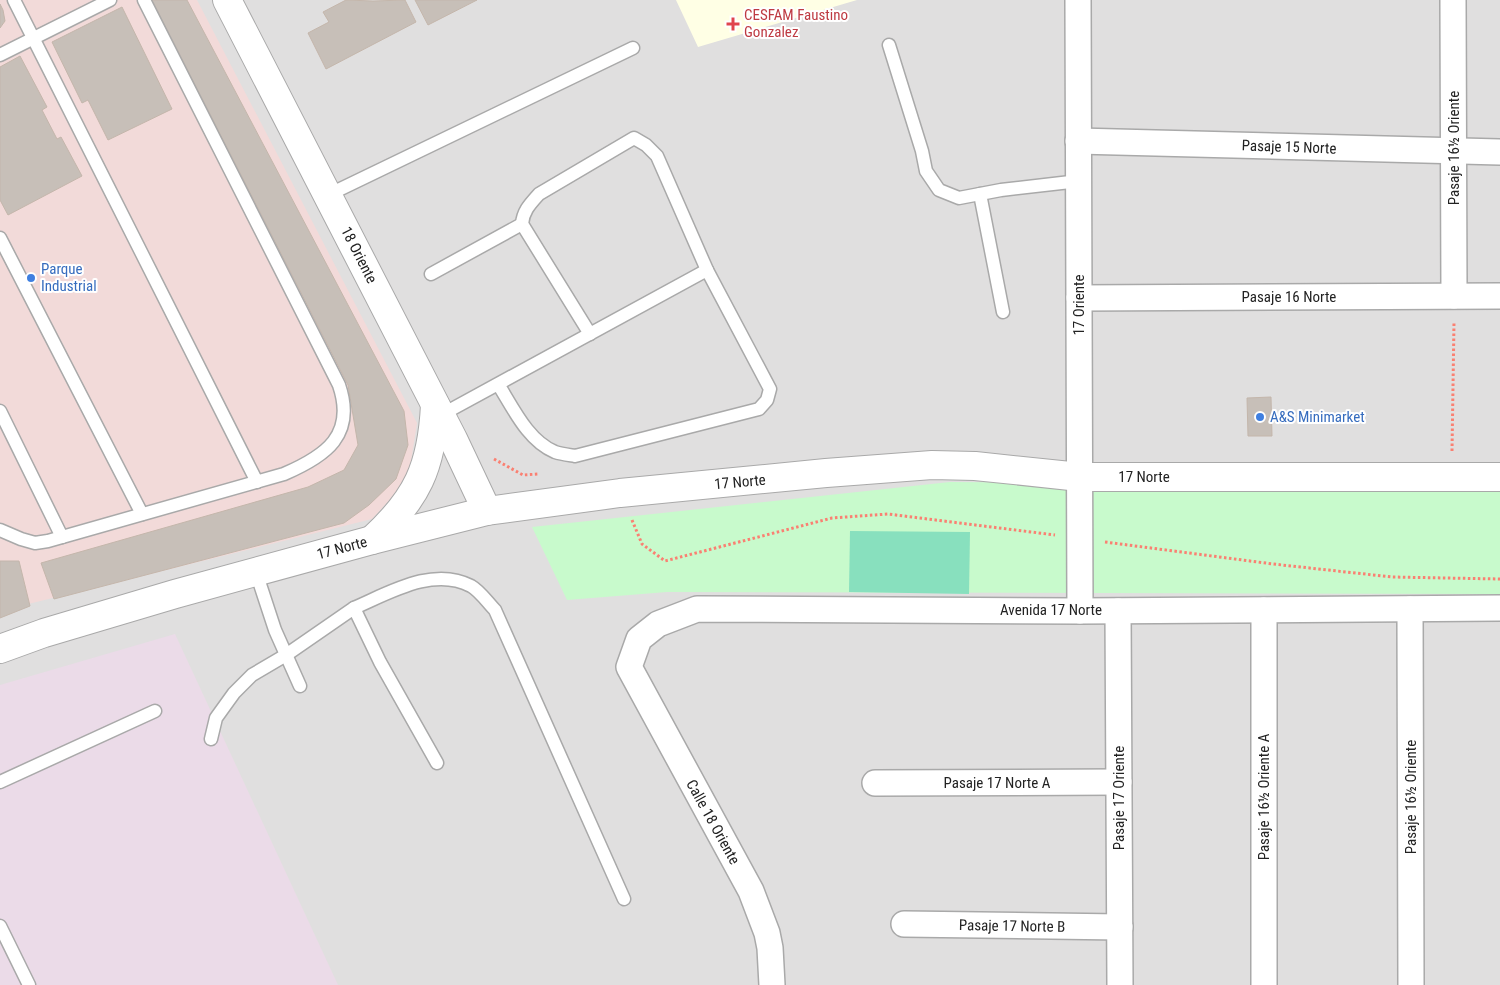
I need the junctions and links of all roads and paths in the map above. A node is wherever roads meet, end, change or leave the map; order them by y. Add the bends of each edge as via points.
1 (14, 0) edge
2 (110, 0) edge
3 (144, 0) edge
4 (227, 0) edge
5 (1078, 0) edge
6 (1453, 0) edge
7 (34, 38) junction
8 (890, 45) dead end
9 (633, 48) dead end
10 (0, 56) edge
11 (1078, 142) junction
12 (1454, 152) junction
13 (1500, 152) edge
14 (1079, 181) junction
15 (980, 194) junction
16 (328, 195) junction
17 (522, 224) junction
18 (0, 238) edge
19 (707, 270) junction
20 (431, 274) dead end
21 (1454, 296) junction
22 (1500, 296) edge
23 (1079, 298) junction
24 (1003, 312) dead end
25 (590, 334) junction
26 (498, 384) junction
27 (438, 410) junction
28 (0, 411) edge
29 (490, 452) dead end
30 (542, 474) dead end
31 (1080, 477) junction
32 (1452, 477) junction
33 (1500, 477) edge
34 (257, 482) junction
35 (620, 493) junction
36 (487, 511) junction
37 (142, 514) junction
38 (0, 530) edge
39 (62, 537) junction
40 (1080, 538) junction
41 (372, 540) junction
42 (256, 572) junction
43 (1500, 579) edge
44 (354, 608) junction
45 (1500, 608) edge
46 (1410, 609) junction
47 (1264, 610) junction
48 (1080, 611) junction
49 (1118, 611) junction
50 (0, 649) edge
51 (286, 655) junction
52 (629, 667) joint
53 (300, 686) dead end
54 (155, 711) dead end
55 (211, 739) dead end
56 (437, 763) dead end
57 (0, 782) edge
58 (1119, 782) junction
59 (874, 784) dead end
60 (624, 899) dead end
61 (904, 924) dead end
62 (0, 926) edge
63 (1120, 927) junction
64 (29, 985) edge
65 (772, 985) edge
66 (1120, 985) edge
67 (1264, 985) edge
68 (1411, 985) edge

1 - 7 lane
2 - 7 lane
3 - 34 lane via 344,401 342,426 325,450 305,465
4 - 16 street, 18 Oriente
5 - 11 street, 17 Oriente
6 - 12 street, Pasaje 16½ Oriente
7 - 10 lane
7 - 34 lane
8 - 15 lane via 926,171 939,190 959,198
9 - 16 lane
11 - 12 street, Pasaje 15 Norte
11 - 14 street, 17 Oriente
12 - 13 street, Pasaje 15 Norte
12 - 21 street, Pasaje 16½ Oriente
14 - 15 lane
14 - 23 street, 17 Oriente
15 - 24 lane
16 - 27 street, 18 Oriente
17 - 19 lane via 523,215 539,194 634,138 657,156
17 - 20 lane
17 - 25 lane
18 - 37 lane
19 - 25 lane
19 - 26 lane via 770,389 767,400 759,409 574,456 556,452 538,441
21 - 22 street, Pasaje 16 Norte
21 - 23 street, Pasaje 16 Norte
21 - 32 path
23 - 31 street, 17 Oriente
25 - 26 lane
26 - 27 lane
27 - 36 street, 18 Oriente
27 - 41 street via 428,457 418,484 399,514
28 - 39 lane
29 - 30 path via 494,460 523,475
31 - 32 street, 17 Norte
31 - 35 street, 17 Norte via 932,465
31 - 40 street, 17 Oriente
32 - 33 street, 17 Norte
34 - 37 lane
35 - 36 street, 17 Norte
35 - 40 path via 642,544 664,561 832,518 888,514
36 - 41 street, 17 Norte
37 - 39 lane
38 - 39 lane via 35,543
40 - 43 path via 1392,577
40 - 48 street, 17 Oriente
41 - 42 street, 17 Norte
42 - 50 street, 17 Norte via 53,630
42 - 51 lane
44 - 51 lane
44 - 56 lane via 380,662
44 - 60 lane via 436,578 472,586 486,600 495,610
45 - 46 street, Avenida 17 Norte
46 - 47 street, Avenida 17 Norte
46 - 68 street, Pasaje 16½ Oriente
47 - 49 street, Avenida 17 Norte
47 - 67 street, Pasaje 16½ Oriente A
48 - 49 street, Avenida 17 Norte
48 - 52 street, Avenida 17 Norte via 697,609 658,624 639,638
49 - 58 street, Pasaje 17 Oriente
51 - 53 lane
51 - 55 lane via 252,675 234,693 216,718
52 - 65 street, Calle 18 Oriente via 751,891 767,933
54 - 57 lane
58 - 59 street, Pasaje 17 Norte A
58 - 63 street, Pasaje 17 Oriente
61 - 63 street, Pasaje 17 Norte B
62 - 64 lane
63 - 66 street, Pasaje 17 Oriente

